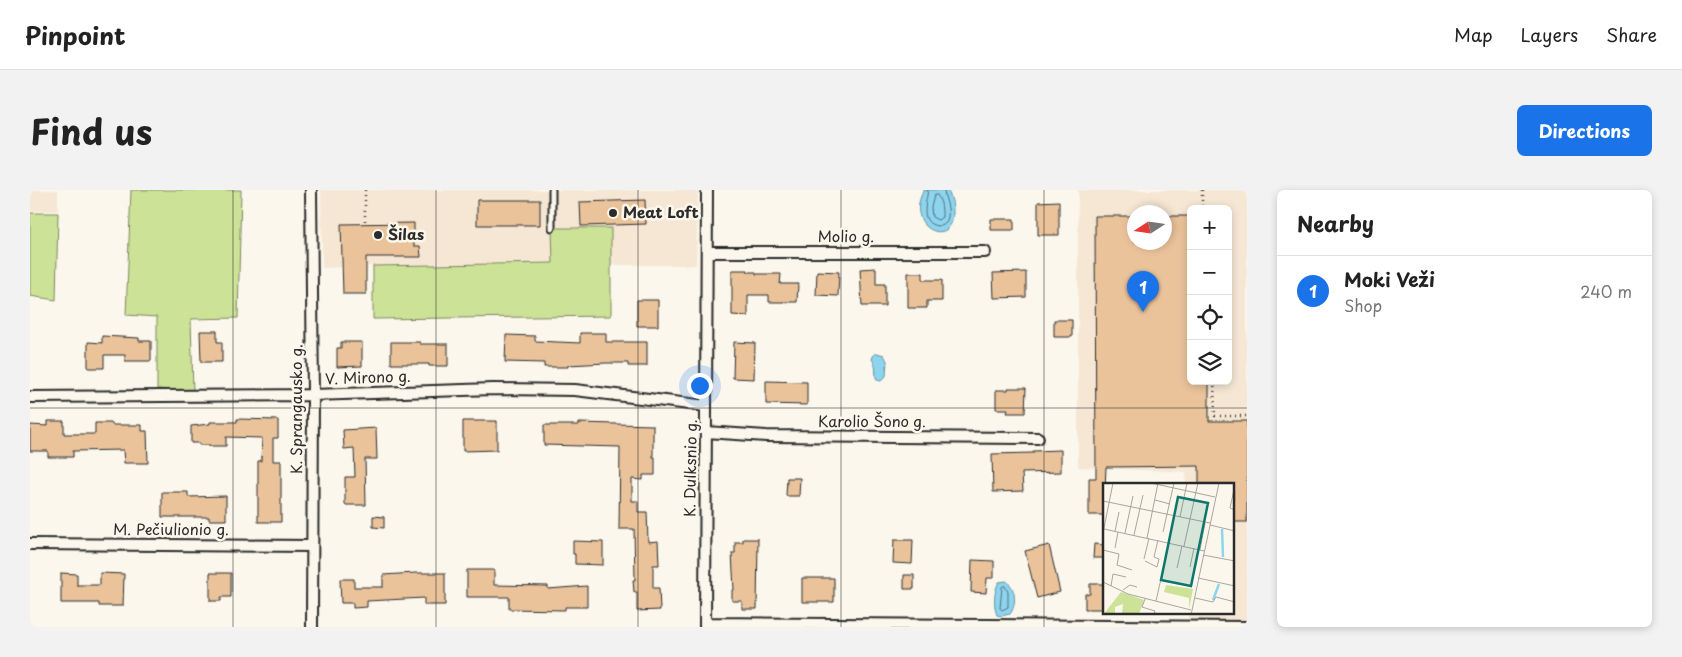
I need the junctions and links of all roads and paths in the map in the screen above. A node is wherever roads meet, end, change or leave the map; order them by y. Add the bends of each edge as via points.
1 (311, 190) edge
2 (365, 190) edge
3 (552, 190) edge
4 (707, 190) edge
5 (1202, 190) edge
6 (1202, 205) edge
7 (365, 222) dead end
8 (552, 228) dead end
9 (707, 252) junction
10 (985, 252) dead end
11 (1214, 385) edge
12 (313, 396) junction
13 (30, 397) edge
14 (706, 406) junction
15 (1247, 416) edge
16 (706, 432) junction
17 (1038, 438) dead end
18 (30, 544) edge
19 (312, 546) junction
20 (705, 625) edge
21 (958, 626) edge
22 (312, 627) edge
23 (1247, 627) edge

1 - 12 street, K. Sprangausko g.
2 - 7 path
3 - 8 lane
4 - 9 street, K. Dulksnio g.
5 - 6 path
9 - 10 street, Molio g.
9 - 14 street, K. Dulksnio g.
11 - 15 path via 1214,416
12 - 13 street, V. Mirono g.
12 - 14 street, V. Mirono g. via 493,389 576,390
12 - 19 street, K. Sprangausko g.
14 - 16 street, K. Dulksnio g.
16 - 17 street, Karolio Šono g. via 766,436
16 - 20 street, K. Dulksnio g.
18 - 19 street, M. Pečiulionio g.
19 - 22 street, K. Sprangausko g.
20 - 21 street
21 - 23 street

